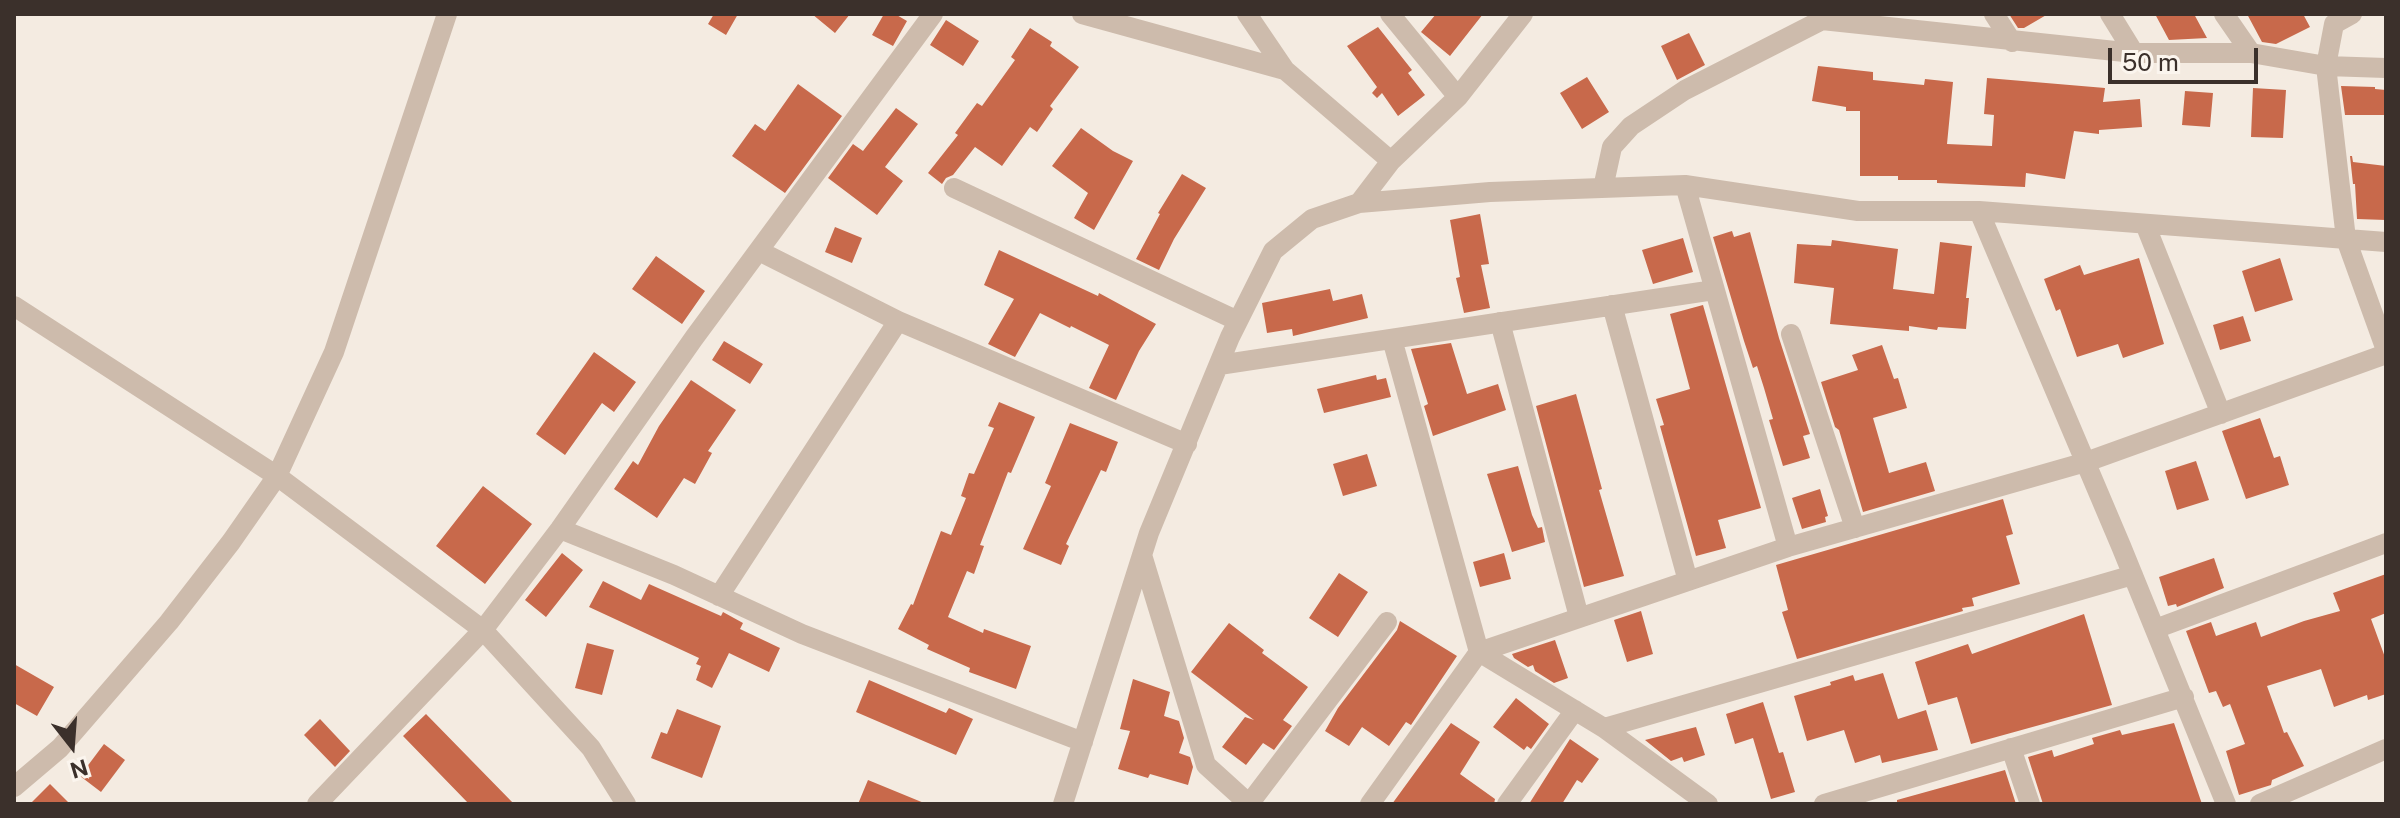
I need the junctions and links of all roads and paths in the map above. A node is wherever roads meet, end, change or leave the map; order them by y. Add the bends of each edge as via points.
1 (447, 14) edge
2 (933, 14) edge
3 (1082, 14) edge
4 (1247, 14) edge
5 (1390, 14) edge
6 (1523, 14) edge
7 (1994, 14) edge
8 (2110, 14) edge
9 (2224, 14) edge
10 (2352, 14) edge
11 (1821, 17) edge
12 (2012, 42) junction
13 (2134, 53) junction
14 (2251, 53) junction
15 (2326, 66) junction
16 (2386, 68) edge
17 (1285, 70) junction
18 (1458, 97) junction
19 (1391, 161) junction
20 (1685, 185) junction
21 (954, 188) dead end
22 (1603, 188) junction
23 (1359, 203) junction
24 (1979, 211) junction
25 (2145, 224) junction
26 (2346, 239) junction
27 (2386, 242) edge
28 (759, 251) junction
29 (1714, 290) junction
30 (1612, 305) junction
31 (14, 306) edge
32 (898, 321) junction
33 (1238, 321) junction
34 (1500, 322) junction
35 (1791, 334) dead end
36 (1392, 339) junction
37 (2386, 352) edge
38 (1219, 365) junction
39 (2221, 414) junction
40 (1187, 444) junction
41 (2086, 462) junction
42 (277, 476) junction
43 (1855, 528) junction
44 (560, 529) junction
45 (2386, 543) edge
46 (1788, 547) junction
47 (1142, 555) junction
48 (2133, 575) junction
49 (1688, 581) junction
50 (719, 596) junction
51 (1579, 617) junction
52 (1387, 622) dead end
53 (2155, 629) junction
54 (483, 630) junction
55 (1479, 652) junction
56 (2184, 697) junction
57 (1575, 710) junction
58 (1604, 728) junction
59 (1083, 742) junction
60 (2011, 748) junction
61 (2386, 749) edge
62 (14, 787) edge
63 (317, 804) edge
64 (626, 804) edge
65 (1063, 804) edge
66 (1249, 804) edge
67 (1370, 804) edge
68 (1507, 804) edge
69 (1708, 804) edge
70 (1824, 804) edge
71 (2030, 804) edge
72 (2226, 804) edge
73 (2260, 804) edge

1 - 42 street via 334,352
2 - 28 street
3 - 17 street
4 - 17 street
5 - 18 street
6 - 18 street
7 - 12 street
8 - 13 street
9 - 14 street
10 - 15 street via 2334,24
11 - 12 street
11 - 22 street via 1685,90 1631,126 1612,147
12 - 13 street
13 - 14 street
14 - 15 street
15 - 16 street
15 - 26 street
17 - 19 street
18 - 19 street
19 - 23 street
20 - 22 street
20 - 24 street via 1858,211
20 - 29 street
21 - 33 street
22 - 23 street
23 - 33 street via 1312,219 1273,251
24 - 25 street
24 - 41 street
25 - 26 street
25 - 39 street
26 - 27 street
26 - 37 street
28 - 32 street
28 - 44 street
29 - 30 street
29 - 46 street
30 - 34 street
30 - 49 street
31 - 42 street
32 - 40 street
32 - 50 street
33 - 38 street
34 - 36 street
34 - 51 street
35 - 43 street
36 - 38 street
36 - 55 street
37 - 39 street
38 - 40 street
39 - 41 street
40 - 47 street
41 - 43 street
41 - 48 street
42 - 54 street
42 - 62 street via 169,622 60,748
43 - 46 street
44 - 50 street
44 - 54 street
45 - 53 street
46 - 49 street
47 - 59 street
47 - 66 street via 1206,765
48 - 53 street
48 - 58 street
49 - 51 street
50 - 59 street via 802,634
51 - 55 street
52 - 66 street
53 - 56 street
54 - 63 street
54 - 64 street via 591,748
55 - 57 street
55 - 67 street
56 - 60 street
56 - 72 street
57 - 58 street
57 - 68 street
58 - 69 street
59 - 65 street
60 - 70 street
60 - 71 street
61 - 73 street

